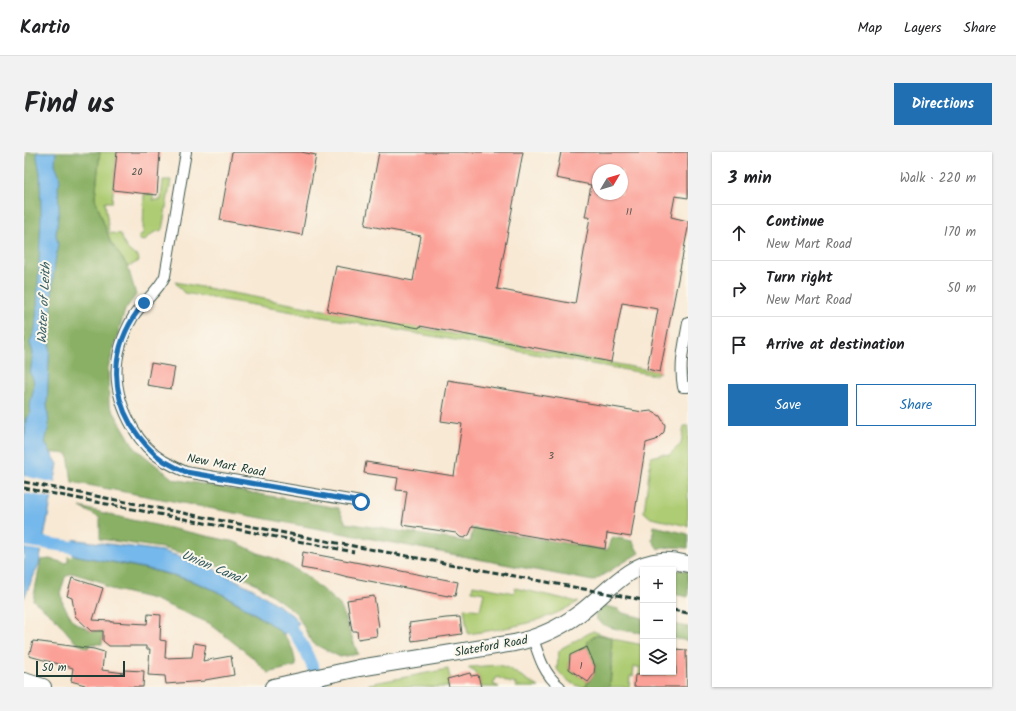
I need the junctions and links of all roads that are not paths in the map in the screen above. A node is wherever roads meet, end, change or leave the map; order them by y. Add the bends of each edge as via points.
1 (186, 152) edge
2 (688, 323) edge
3 (688, 387) edge
4 (361, 502) dead end
5 (688, 564) edge
6 (533, 638) junction
7 (24, 681) edge
8 (43, 687) edge
9 (273, 687) edge
10 (560, 687) edge

1 - 4 street, New Mart Road via 165,276 160,286 134,315 118,354 116,378 121,406 137,434 153,452 186,472
2 - 3 street via 681,359 681,377 683,388
5 - 6 main road, Slateford Road via 660,561 635,569 571,620
6 - 9 main road, Slateford Road via 366,667
6 - 10 street via 542,666
7 - 8 main road

